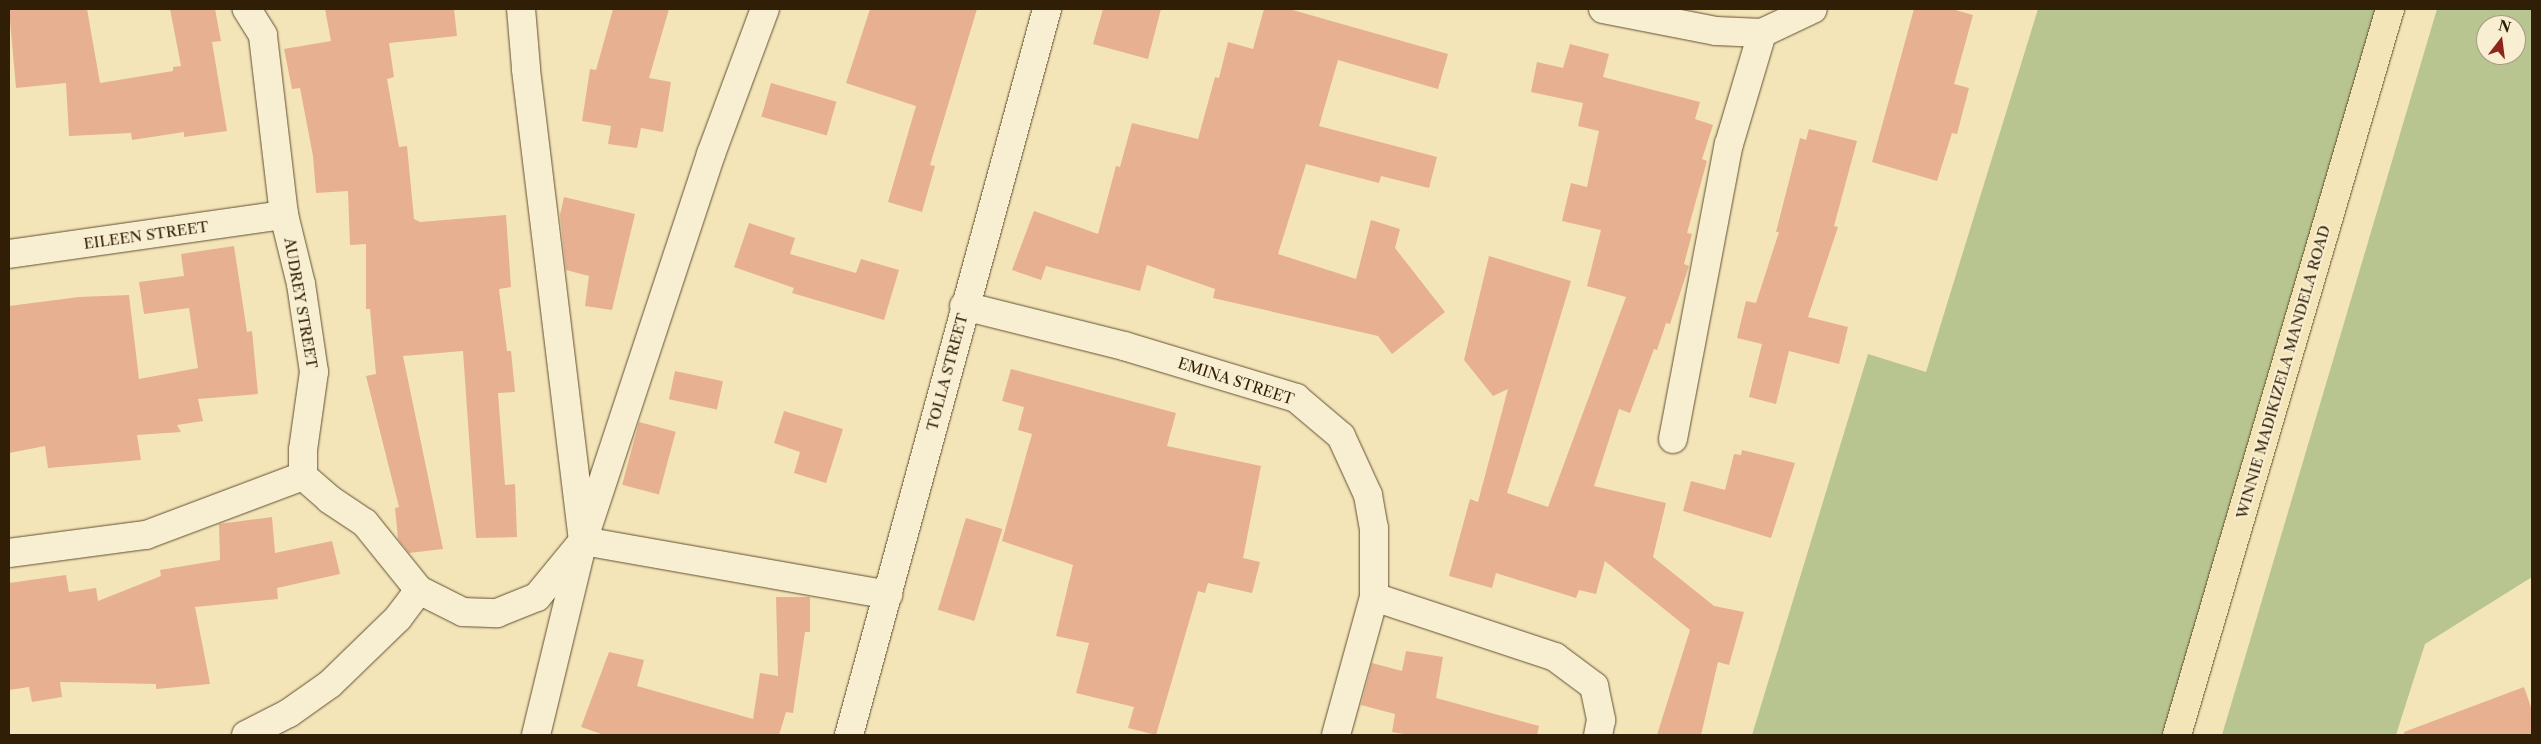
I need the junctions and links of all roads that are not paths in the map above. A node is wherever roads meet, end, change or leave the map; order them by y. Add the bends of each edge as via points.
1 (247, 9) edge
2 (521, 9) edge
3 (765, 9) edge
4 (1047, 9) edge
5 (1603, 9) edge
6 (1813, 9) edge
7 (2390, 9) edge
8 (1762, 33) junction
9 (284, 215) junction
10 (9, 254) edge
11 (964, 306) junction
12 (1673, 438) dead end
13 (303, 476) junction
14 (583, 541) junction
15 (9, 553) edge
16 (418, 590) junction
17 (888, 595) junction
18 (1374, 597) junction
19 (246, 735) edge
20 (536, 735) edge
21 (849, 735) edge
22 (1336, 735) edge
23 (1598, 735) edge
24 (2177, 735) edge

1 - 9 street, AUDREY STREET via 263,35
2 - 14 street
3 - 14 street via 711,154
4 - 11 street, TOLLA STREET
5 - 8 street via 1716,31
6 - 8 street
7 - 24 main road, WINNIE MADIKIZELA MANDELA ROAD
8 - 12 street via 1729,144
9 - 10 street, EILEEN STREET
9 - 13 street, AUDREY STREET via 300,284 314,372 303,450
11 - 17 street, TOLLA STREET
11 - 18 street, EMINA STREET via 1124,346 1296,398 1341,436 1368,496 1374,528
13 - 15 street via 146,535
13 - 16 street via 329,499 365,523
14 - 16 street via 538,597 497,613 463,612
14 - 17 street
14 - 20 street
16 - 19 street via 398,618 330,684 289,713
17 - 21 street, TOLLA STREET
18 - 22 street, EMINA STREET
18 - 23 street via 1555,657 1594,686 1601,720

